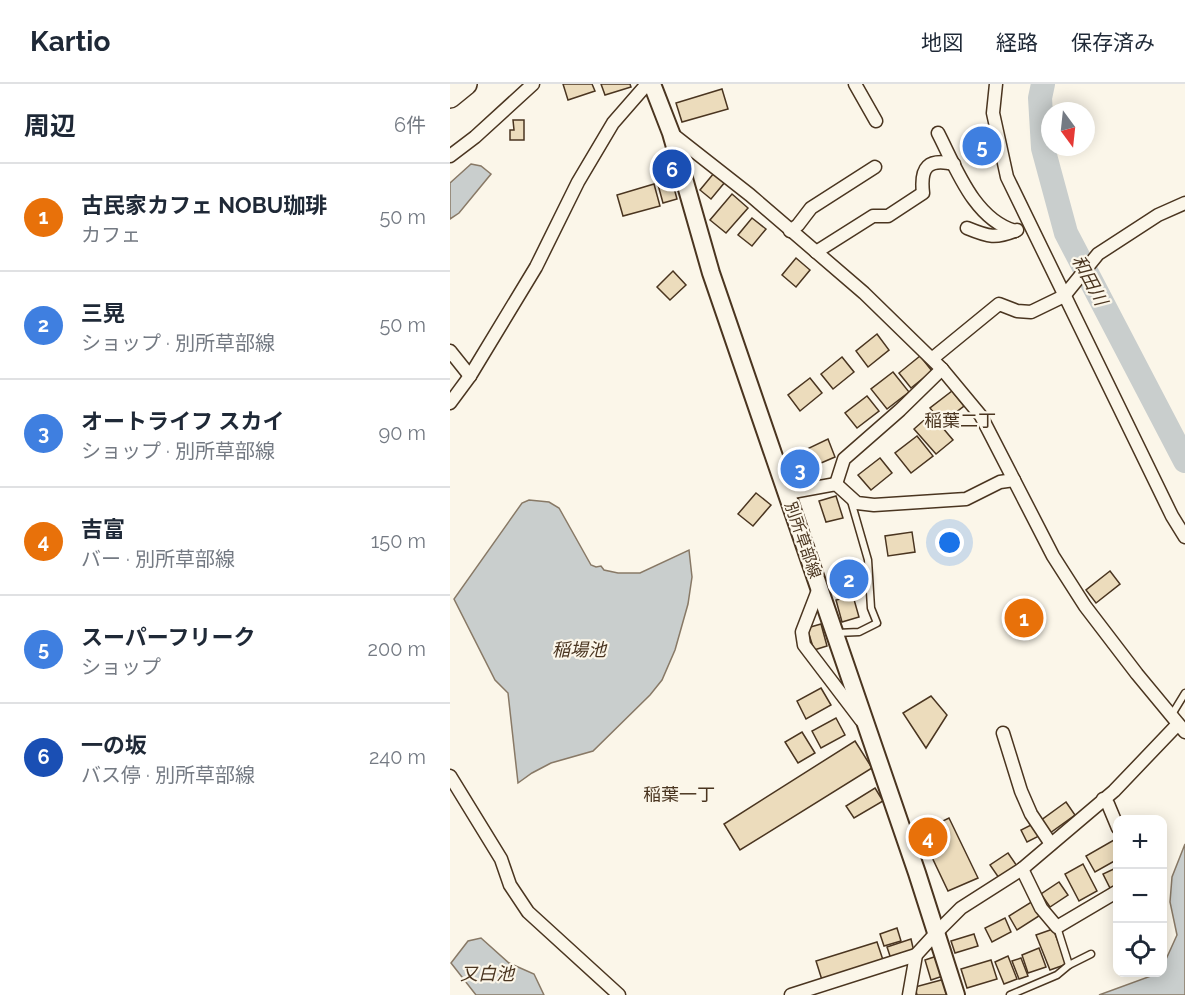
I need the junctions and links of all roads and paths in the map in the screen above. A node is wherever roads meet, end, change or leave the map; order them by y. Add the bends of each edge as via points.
1 (466, 84) edge
2 (533, 84) edge
3 (647, 84) edge
4 (652, 84) edge
5 (996, 84) edge
6 (857, 85) edge
7 (450, 97) edge
8 (876, 121) dead end
9 (671, 133) junction
10 (938, 133) dead end
11 (450, 156) edge
12 (954, 164) junction
13 (875, 167) dead end
14 (1185, 203) edge
15 (1030, 225) junction
16 (967, 228) dead end
17 (790, 231) junction
18 (1015, 231) junction
19 (816, 252) junction
20 (1064, 297) junction
21 (450, 351) edge
22 (933, 358) junction
23 (942, 369) junction
24 (470, 376) junction
25 (450, 403) edge
26 (1014, 480) junction
27 (836, 484) junction
28 (787, 493) junction
29 (850, 497) junction
30 (1185, 537) edge
31 (819, 588) junction
32 (835, 633) junction
33 (1185, 693) edge
34 (1178, 724) edge
35 (868, 730) junction
36 (1003, 733) dead end
37 (450, 776) edge
38 (1104, 799) junction
39 (1113, 816) edge
40 (1052, 844) junction
41 (1022, 869) junction
42 (1113, 894) edge
43 (1057, 927) junction
44 (937, 932) junction
45 (1092, 954) dead end
46 (916, 955) junction
47 (1069, 965) junction
48 (619, 995) edge
49 (792, 995) edge
50 (909, 995) edge
51 (956, 995) edge
52 (1010, 995) edge

1 - 7 highway
2 - 11 street
3 - 24 street via 613,123 578,182 536,267
4 - 9 main road, 別所草部線
5 - 15 street via 993,113 1006,177
6 - 8 street
9 - 17 street
9 - 28 main road, 別所草部線 via 711,273
10 - 12 street
12 - 18 street via 987,213
12 - 19 street via 932,164 921,178 923,193 888,216 873,216
13 - 17 street via 811,208
14 - 20 street via 1158,215 1098,254
15 - 18 street
15 - 20 street
16 - 18 street via 988,237 1002,237
17 - 19 street
19 - 22 street
20 - 22 street via 1031,312 999,304
20 - 30 street
21 - 24 street
22 - 23 street
23 - 26 street via 981,416
23 - 27 street via 844,459
24 - 25 street
26 - 29 street via 1000,482 966,499 874,505 857,503
26 - 34 street via 1085,606
27 - 28 street
27 - 29 street
28 - 31 main road, 別所草部線
29 - 32 lane via 868,560 871,608 877,623 859,632
31 - 32 main road, 別所草部線
31 - 35 street via 802,632 804,645
32 - 35 main road, 別所草部線
33 - 34 lane
34 - 38 street
35 - 44 main road, 別所草部線
36 - 40 street via 1031,814
37 - 48 street via 528,912
38 - 39 street
38 - 40 street
40 - 41 street
41 - 43 street via 1041,909
41 - 44 street via 961,908
42 - 43 street
43 - 47 lane
44 - 46 street
44 - 51 main road, 別所草部線
45 - 47 lane
46 - 49 street
46 - 50 street
47 - 52 lane via 1057,975

